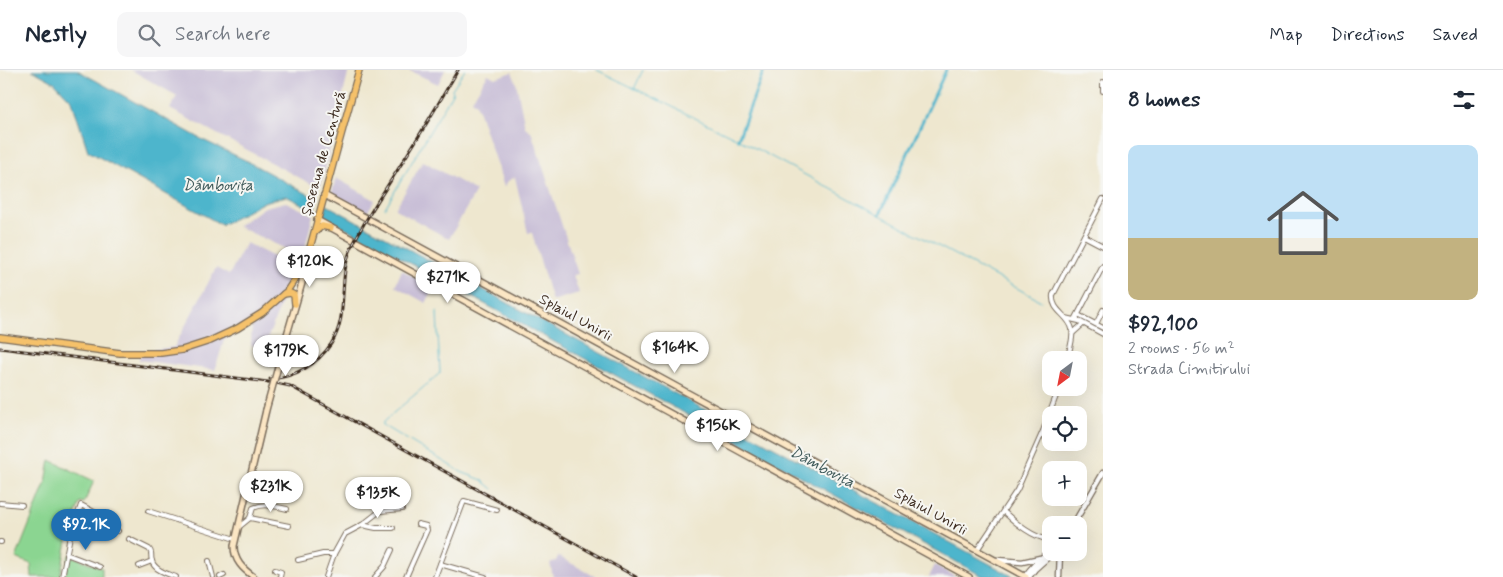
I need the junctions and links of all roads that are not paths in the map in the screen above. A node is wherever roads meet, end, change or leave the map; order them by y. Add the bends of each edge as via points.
1 (359, 70) edge
2 (1103, 82) edge
3 (1103, 91) edge
4 (323, 198) junction
5 (1103, 199) edge
6 (317, 220) junction
7 (331, 228) junction
8 (313, 233) junction
9 (1084, 236) junction
10 (1103, 246) edge
11 (1103, 266) edge
12 (303, 269) junction
13 (296, 280) junction
14 (284, 294) junction
15 (295, 301) junction
16 (1103, 310) edge
17 (1078, 315) junction
18 (1064, 317) junction
19 (1079, 322) junction
20 (1096, 324) junction
21 (1072, 327) junction
22 (1103, 328) edge
23 (1103, 334) edge
24 (1072, 335) junction
25 (0, 337) edge
26 (1069, 351) edge
27 (1056, 396) edge
28 (1103, 473) edge
29 (0, 503) edge
30 (22, 505) dead end
31 (287, 508) dead end
32 (402, 509) dead end
33 (497, 510) dead end
34 (148, 511) dead end
35 (1004, 512) junction
36 (1079, 516) edge
37 (250, 518) junction
38 (418, 524) dead end
39 (362, 525) junction
40 (289, 526) dead end
41 (238, 527) junction
42 (393, 528) dead end
43 (118, 532) dead end
44 (1042, 538) edge
45 (129, 539) dead end
46 (235, 539) junction
47 (392, 550) dead end
48 (977, 550) junction
49 (66, 554) junction
50 (334, 554) junction
51 (992, 558) junction
52 (1040, 558) joint
53 (298, 560) dead end
54 (152, 561) junction
55 (1044, 561) edge
56 (1060, 561) edge
57 (208, 562) dead end
58 (440, 564) junction
59 (100, 566) dead end
60 (139, 566) dead end
61 (275, 570) dead end
62 (62, 577) edge
63 (176, 577) edge
64 (213, 577) edge
65 (254, 577) edge
66 (280, 577) edge
67 (326, 577) edge
68 (375, 577) edge
69 (406, 577) edge
70 (435, 577) edge
71 (485, 577) edge
72 (969, 577) edge
73 (1026, 577) edge
74 (1059, 577) edge

1 - 4 main road, Șoseaua de Centură
2 - 3 street
4 - 6 main road, Șoseaua de Centură
4 - 48 main road, Splaiul Unirii
5 - 9 street
6 - 7 main road
6 - 8 main road, Șoseaua de Centură
7 - 8 main road via 320,226
7 - 72 main road
8 - 12 main road, Șoseaua de Centură
9 - 10 street
9 - 18 street via 1053,295 1054,305
11 - 17 street
12 - 13 main road, Șoseaua de Centură
12 - 15 main road
13 - 14 main road, Șoseaua de Centură
13 - 15 main road
14 - 15 main road via 290,293
14 - 25 main road, Șoseaua de Centură via 262,313 228,334 170,352 120,353
15 - 41 main road, bridge
16 - 20 street
17 - 19 street
17 - 20 street
18 - 19 street
18 - 21 street
19 - 21 street
19 - 23 street
19 - 24 street
20 - 22 street
21 - 24 street
24 - 26 street
27 - 35 street via 1027,468
28 - 36 street
29 - 30 street
31 - 37 street via 263,504 253,508
32 - 39 street via 380,511
33 - 58 street via 464,501
34 - 46 street
35 - 44 street
35 - 48 street
37 - 40 street
37 - 41 street
38 - 69 street via 426,526 427,530
39 - 42 street
39 - 50 street via 345,534
41 - 46 main road
43 - 49 street via 81,505
45 - 54 street via 150,548
46 - 65 main road via 236,559
47 - 68 street
48 - 51 main road, Splaiul Unirii
49 - 59 street
49 - 62 street
50 - 53 street
50 - 67 street
51 - 52 street via 1016,562
51 - 73 main road, Splaiul Unirii
52 - 73 street
54 - 60 street
54 - 63 street via 162,571
55 - 73 street
56 - 74 street
57 - 64 street
58 - 70 street
58 - 71 street
61 - 66 street via 281,572

